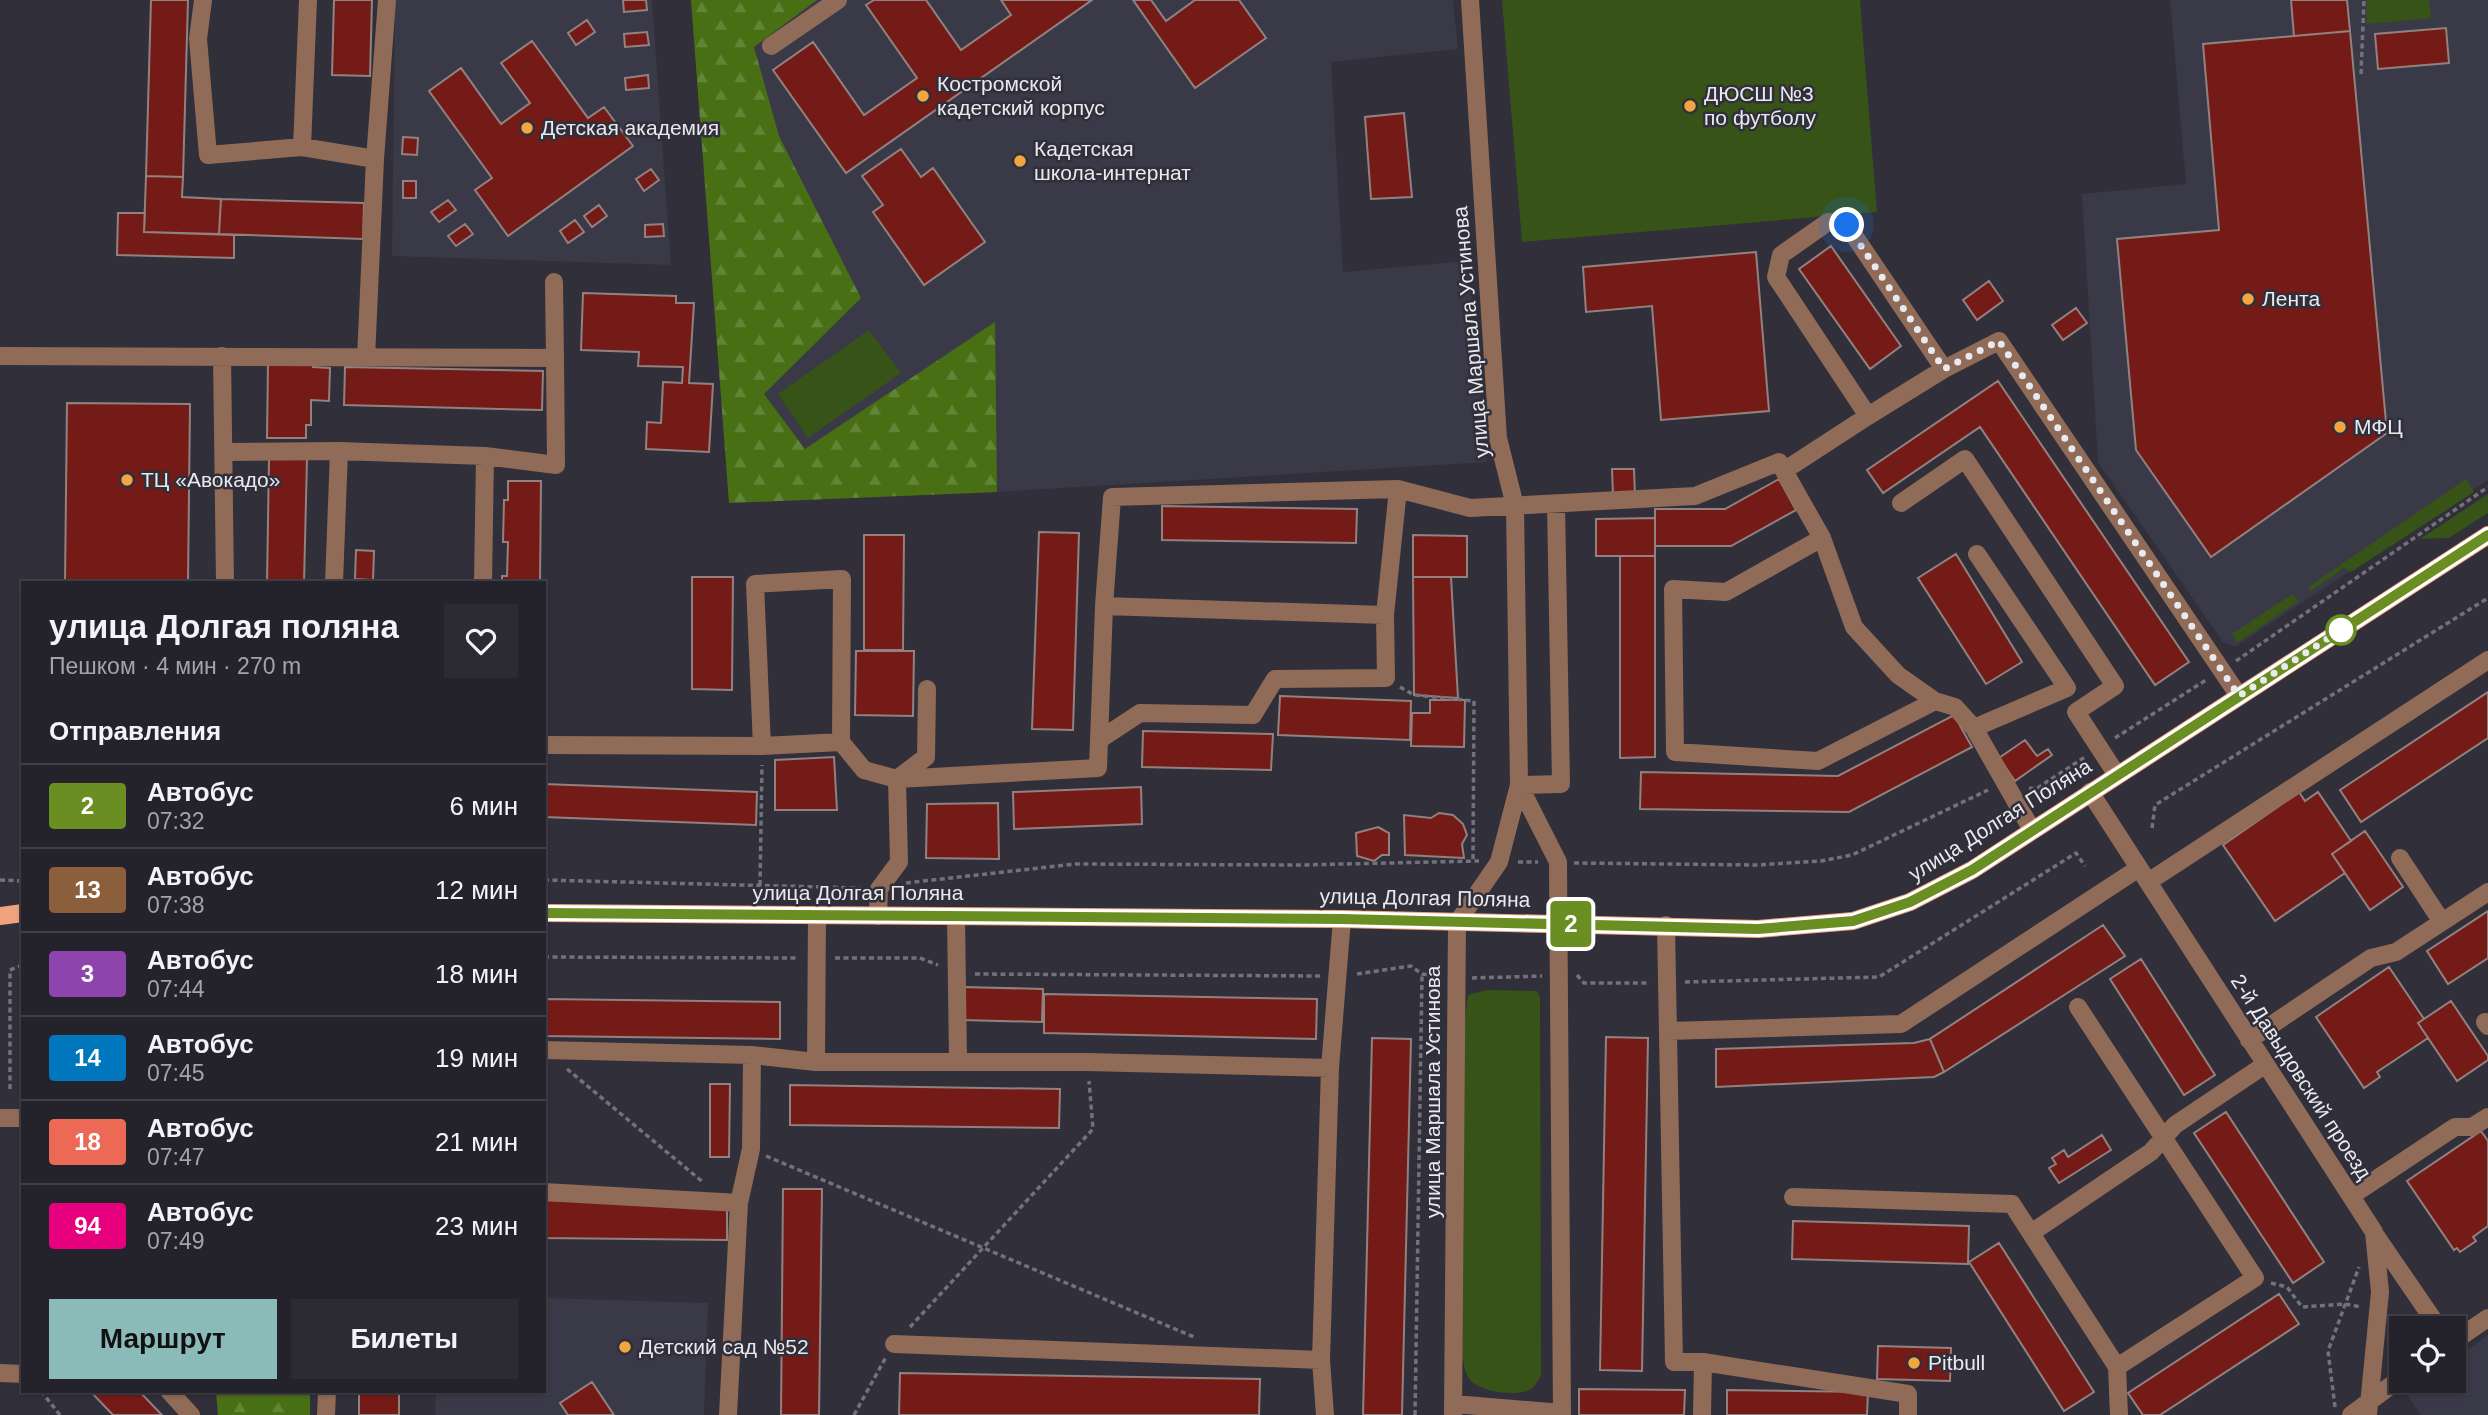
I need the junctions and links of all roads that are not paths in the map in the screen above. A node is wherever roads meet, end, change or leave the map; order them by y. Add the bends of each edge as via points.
1 (203, 0) edge
2 (308, 0) edge
3 (387, 0) edge
4 (838, 0) edge
5 (1470, 0) edge
6 (771, 46) dead end
7 (302, 147) junction
8 (375, 159) junction
9 (554, 282) dead end
10 (0, 356) edge
11 (222, 356) junction
12 (366, 358) junction
13 (555, 358) junction
14 (1944, 369) junction
15 (1868, 416) junction
16 (340, 451) junction
17 (225, 452) junction
18 (485, 456) junction
19 (1785, 470) junction
20 (1398, 489) junction
21 (1556, 503) junction
22 (1901, 503) dead end
23 (1515, 506) junction
24 (2488, 535) edge
25 (1822, 538) junction
26 (1977, 554) dead end
27 (225, 581) edge
28 (334, 581) edge
29 (483, 581) edge
30 (1104, 606) junction
31 (1385, 615) junction
32 (2488, 660) edge
33 (927, 689) dead end
34 (2239, 696) junction
35 (1935, 702) junction
36 (1974, 728) junction
37 (1099, 740) junction
38 (841, 742) junction
39 (546, 745) edge
40 (762, 746) junction
41 (2117, 775) junction
42 (897, 779) junction
43 (1519, 785) junction
44 (2090, 792) junction
45 (2032, 830) junction
46 (2400, 858) dead end
47 (2144, 875) junction
48 (2488, 891) edge
49 (21, 912) edge
50 (546, 913) edge
51 (817, 914) junction
52 (0, 916) edge
53 (878, 916) junction
54 (956, 916) junction
55 (1342, 919) junction
56 (2442, 922) junction
57 (1457, 923) junction
58 (1557, 924) junction
59 (1665, 925) junction
60 (2078, 1007) dead end
61 (1668, 1031) junction
62 (2249, 1040) junction
63 (546, 1050) edge
64 (752, 1055) junction
65 (958, 1061) junction
66 (816, 1062) junction
67 (2266, 1064) junction
68 (1330, 1068) junction
69 (2488, 1117) edge
70 (0, 1118) edge
71 (21, 1118) edge
72 (2164, 1138) junction
73 (546, 1192) edge
74 (1793, 1196) dead end
75 (2351, 1196) junction
76 (733, 1202) junction
77 (2374, 1232) junction
78 (2031, 1233) junction
79 (2431, 1316) edge
80 (2488, 1318) edge
81 (2466, 1333) edge
82 (894, 1344) road end
83 (1321, 1360) junction
84 (1703, 1362) junction
85 (2117, 1367) junction
86 (0, 1373) edge
87 (21, 1374) edge
88 (2389, 1389) edge
89 (171, 1393) edge
90 (327, 1393) edge
91 (2369, 1408) edge
92 (1454, 1410) edge
93 (1562, 1414) edge
94 (2343, 1414) edge
95 (191, 1415) edge
96 (326, 1415) edge
97 (728, 1415) edge
98 (1325, 1415) edge
99 (1702, 1415) edge
100 (1908, 1415) edge
101 (2119, 1415) edge

1 - 7 street via 198,39 208,155
2 - 7 street
3 - 8 street
4 - 6 street
5 - 23 street, улица Маршала Устинова via 1498,438
7 - 8 street
8 - 12 street
9 - 13 street
10 - 11 street
11 - 12 street
11 - 17 street
12 - 13 street
13 - 18 street via 556,465
14 - 15 street
14 - 15 street via 1847,225 1828,222 1782,255 1776,277
14 - 34 street via 1999,341
15 - 19 street
16 - 17 street
16 - 18 street
16 - 28 street
17 - 27 street
18 - 29 street
19 - 21 street via 1779,463 1695,496
19 - 25 street
20 - 23 street via 1470,508
20 - 30 street via 1112,497
20 - 31 street
21 - 23 street
21 - 43 street via 1560,784
22 - 41 street via 1965,459 2115,686 2076,712
23 - 43 street, улица Маршала Устинова
24 - 34 main road, улица Долгая Поляна
25 - 35 street via 1854,627 1898,674
25 - 35 street via 1726,593 1673,589 1675,752 1818,761
26 - 36 street via 2067,688
30 - 31 street
30 - 37 street
31 - 37 street via 1386,678 1275,679 1253,715 1140,713
32 - 47 street
33 - 42 street via 926,757
34 - 41 main road, улица Долгая Поляна
35 - 36 street via 1955,707
36 - 45 street
37 - 42 street via 1098,768
38 - 40 street
38 - 40 street via 842,579 755,584
38 - 42 street via 864,769
39 - 40 street
41 - 44 main road, улица Долгая Поляна
42 - 53 street via 899,862 879,889
43 - 57 street, улица Маршала Устинова via 1499,862
43 - 58 street, улица Маршала Устинова via 1558,862
44 - 45 main road, улица Долгая Поляна
44 - 47 street, 2-й Давыдовский проезд
45 - 59 main road, улица Долгая Поляна via 1972,870 1910,902 1853,921 1758,929
46 - 56 street
47 - 61 street via 1901,1024
47 - 62 street, 2-й Давыдовский проезд
48 - 56 street
49 - 52 main road
50 - 51 main road, улица Долгая Поляна
51 - 53 main road, улица Долгая Поляна
51 - 66 street
53 - 54 main road, улица Долгая Поляна
54 - 55 main road, улица Долгая Поляна
54 - 65 street
55 - 57 main road, улица Долгая Поляна
55 - 68 street
56 - 62 street via 2396,952 2371,958
57 - 58 main road, улица Долгая Поляна
57 - 92 street, улица Маршала Устинова
58 - 59 main road, улица Долгая Поляна
58 - 93 street, улица Маршала Устинова
59 - 61 street
60 - 72 street
61 - 84 street via 1674,1362
62 - 67 street, 2-й Давыдовский проезд
63 - 64 street
64 - 66 street
64 - 76 street via 751,1149
65 - 66 street
65 - 68 street
67 - 72 street via 2175,1125
67 - 75 street, 2-й Давыдовский проезд
68 - 83 street
69 - 75 street via 2473,1128 2455,1127
70 - 71 street
72 - 78 street via 2151,1152
72 - 85 street via 2255,1278
73 - 76 street
74 - 78 street via 2012,1204
75 - 77 street, 2-й Давыдовский проезд
76 - 97 street
77 - 79 street
77 - 91 street, 2-й Давыдовский проезд via 2379,1310
78 - 85 street
80 - 81 street
82 - 83 street
83 - 98 street
84 - 99 street
84 - 100 street via 1908,1394
85 - 101 street
86 - 87 street
88 - 91 street
89 - 95 street
90 - 96 street
91 - 94 street
92 - 93 street

